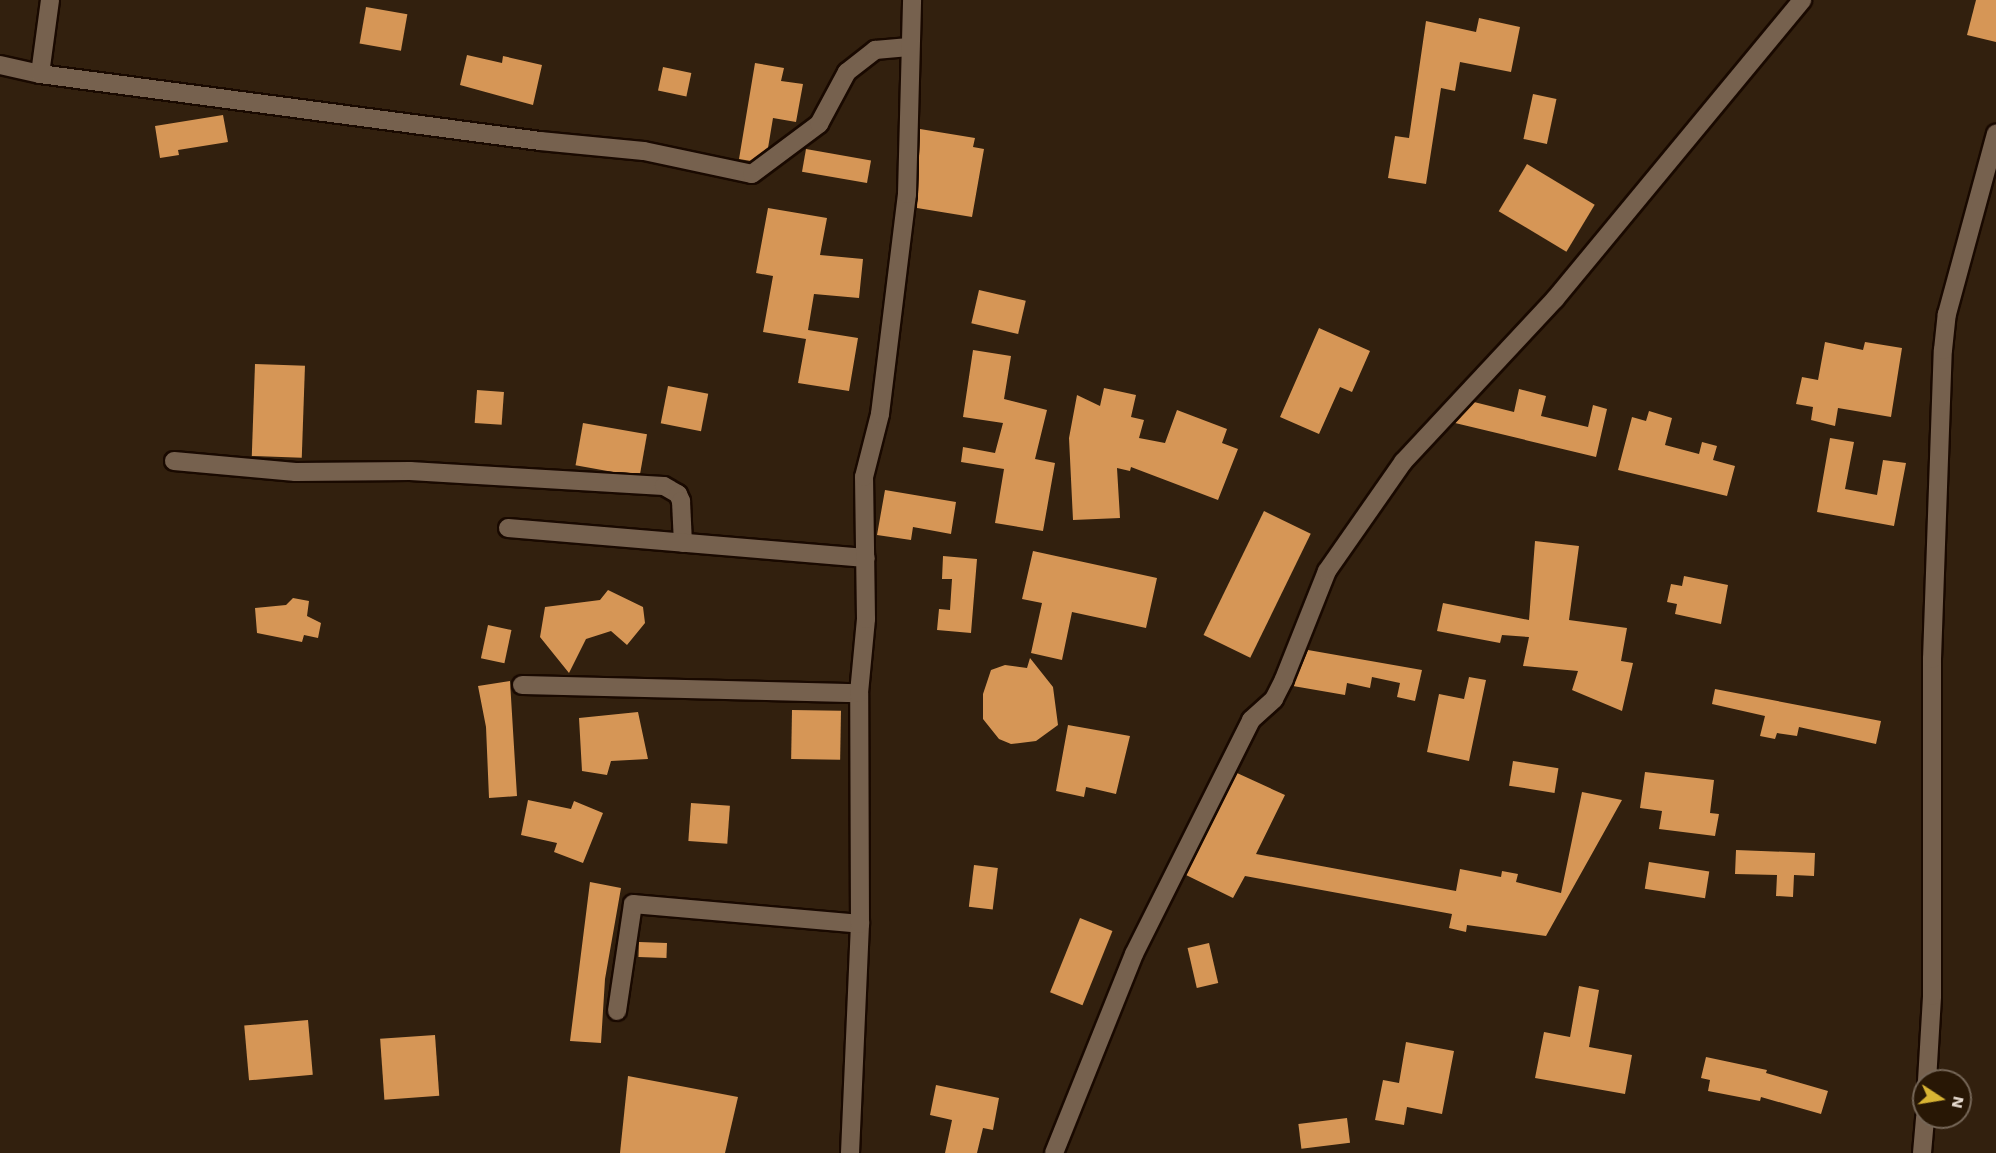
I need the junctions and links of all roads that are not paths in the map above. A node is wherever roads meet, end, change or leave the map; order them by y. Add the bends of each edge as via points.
1 (50, 0) edge
2 (912, 0) edge
3 (1802, 0) edge
4 (909, 47) junction
5 (0, 65) edge
6 (40, 74) junction
7 (1996, 134) edge
8 (174, 461) dead end
9 (508, 528) dead end
10 (683, 543) junction
11 (866, 558) junction
12 (522, 685) dead end
13 (859, 693) junction
14 (860, 924) junction
15 (616, 1011) dead end
16 (1928, 1069) edge
17 (1923, 1129) edge
18 (850, 1153) edge
19 (1054, 1153) edge
20 (1922, 1153) edge

1 - 6 street
2 - 4 street
3 - 19 street via 1555,299 1403,462 1327,571 1274,699 1251,720 1134,954
4 - 6 street via 875,51 847,72 819,124 752,174 644,151 540,141
4 - 11 street via 907,194 880,414 864,477
5 - 6 street
7 - 16 street via 1947,314 1943,350 1932,659 1932,996
8 - 10 street via 296,472 410,471 664,486 678,494
9 - 10 street
10 - 11 street
11 - 13 street
12 - 13 street
13 - 14 street
14 - 15 street via 633,904
14 - 18 street
17 - 20 street

